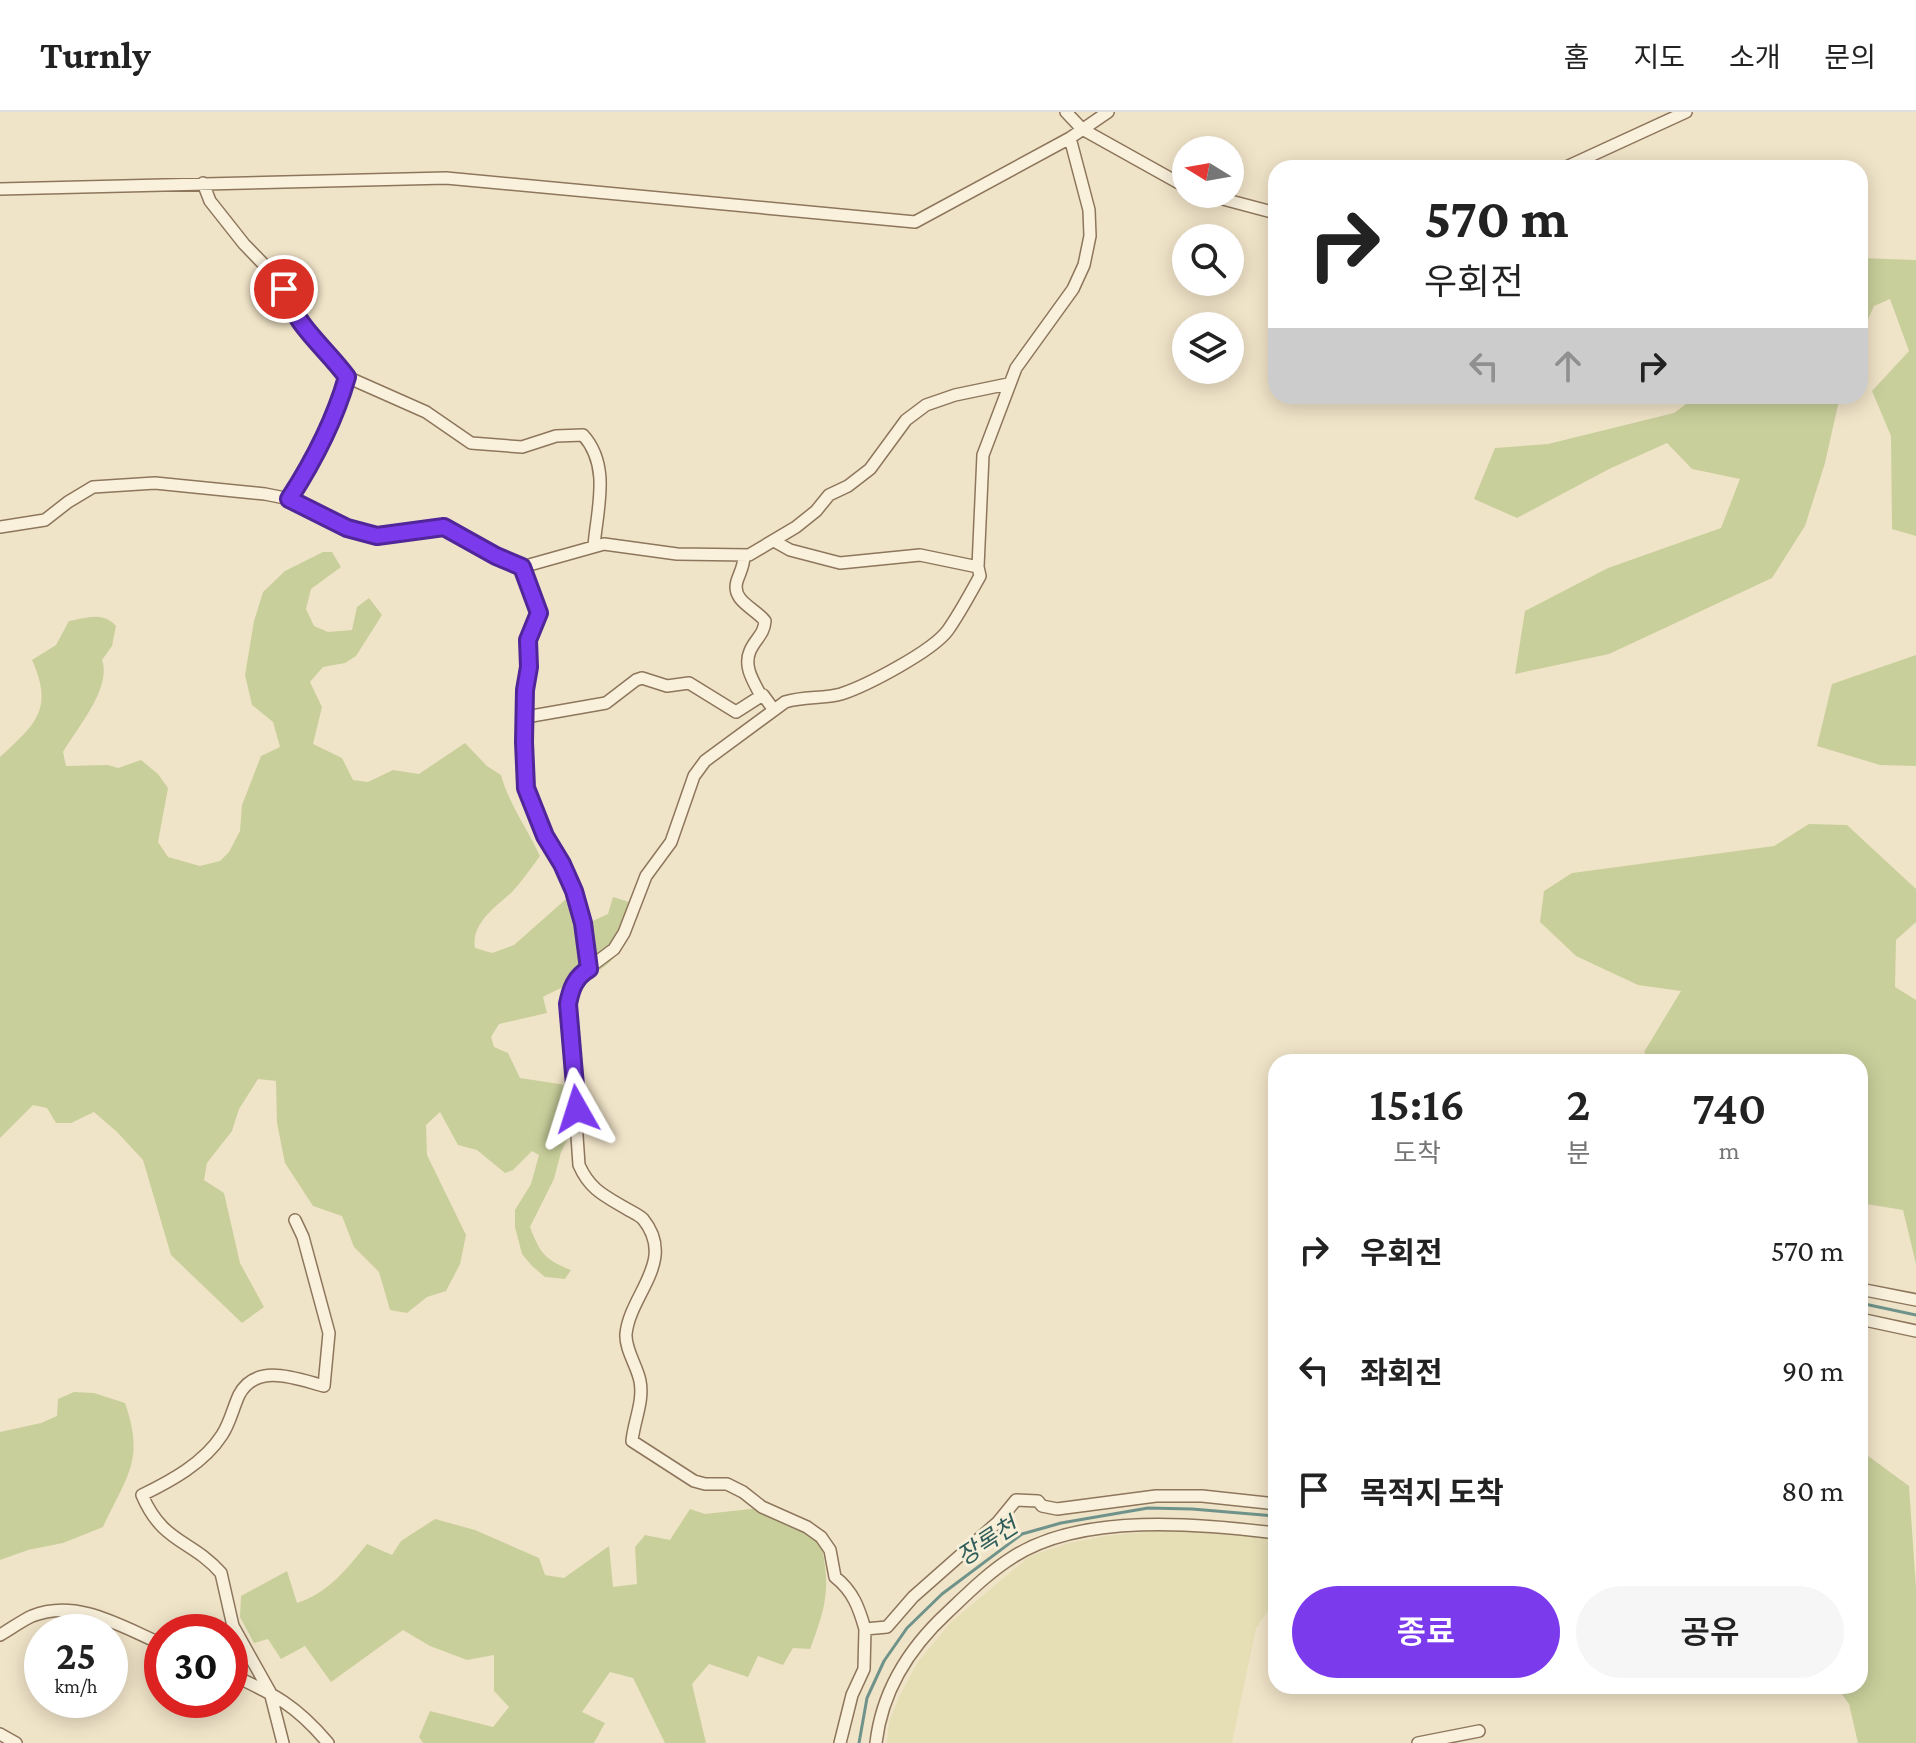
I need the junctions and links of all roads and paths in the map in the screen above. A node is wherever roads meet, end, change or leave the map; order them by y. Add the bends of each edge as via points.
1 (1066, 112) edge
2 (1108, 112) edge
3 (1686, 112) edge
4 (1082, 129) junction
5 (1070, 138) junction
6 (1581, 160) edge
7 (1172, 179) edge
8 (203, 183) junction
9 (0, 189) edge
10 (1244, 205) edge
11 (1268, 211) edge
12 (347, 377) junction
13 (1008, 384) junction
14 (289, 499) junction
15 (0, 527) edge
16 (774, 541) junction
17 (594, 546) junction
18 (744, 556) junction
19 (522, 567) junction
20 (978, 567) junction
21 (761, 696) junction
22 (774, 710) junction
23 (526, 717) junction
24 (589, 969) junction
25 (295, 1220) dead end
26 (1868, 1291) edge
27 (1916, 1300) edge
28 (1868, 1321) edge
29 (1916, 1331) edge
30 (1268, 1503) edge
31 (1268, 1532) edge
32 (865, 1629) junction
33 (0, 1635) edge
34 (144, 1636) edge
35 (248, 1682) edge
36 (270, 1692) junction
37 (1479, 1731) dead end
38 (0, 1734) edge
39 (16, 1743) edge
40 (283, 1743) edge
41 (328, 1743) edge
42 (840, 1743) edge
43 (876, 1743) edge
44 (1418, 1743) edge

1 - 4 street
2 - 4 street
3 - 6 street
4 - 5 street
4 - 7 street
5 - 8 street via 915,222 446,178
5 - 13 street via 1089,210 1084,265
8 - 9 street
8 - 12 street via 210,201 275,276 303,328
10 - 11 street
12 - 14 street via 312,461
12 - 17 street via 426,412 471,443 522,447 556,436 583,435 593,446 600,483
13 - 16 street via 926,405 906,420 870,469
13 - 20 street via 983,455
14 - 15 street via 122,483 93,487 45,520
14 - 19 street via 347,528 377,536 444,527
16 - 18 street
16 - 20 street via 840,563 920,555
17 - 18 street
17 - 19 street
18 - 21 street via 737,594 765,621 748,661
19 - 23 street via 539,613 528,640
20 - 22 street via 980,576 948,630 916,658 840,694 801,697
21 - 22 street
21 - 23 street via 736,712 689,683 667,686 642,678 606,703
22 - 24 street via 705,761 694,776 671,842 646,876 624,933
23 - 24 street via 526,788 574,891
24 - 32 street via 571,988 568,1004 579,1165 587,1182 642,1218 656,1254 625,1338 640,1382 632,1441 694,1481 727,1484 821,1537 830,1550 835,1577 858,1605
25 - 36 street via 329,1333 324,1386 266,1375 250,1381 207,1453 142,1495 162,1529 221,1573 233,1626
26 - 27 street
28 - 29 street
30 - 32 street via 1156,1496 1048,1509 1038,1501 1016,1500 887,1627
31 - 43 street via 1148,1524 1078,1533 1025,1550 927,1632 895,1679
32 - 42 street via 864,1669
33 - 34 street via 32,1616 67,1610
35 - 36 street
36 - 40 street
36 - 41 street via 298,1710
37 - 44 street
38 - 39 street

